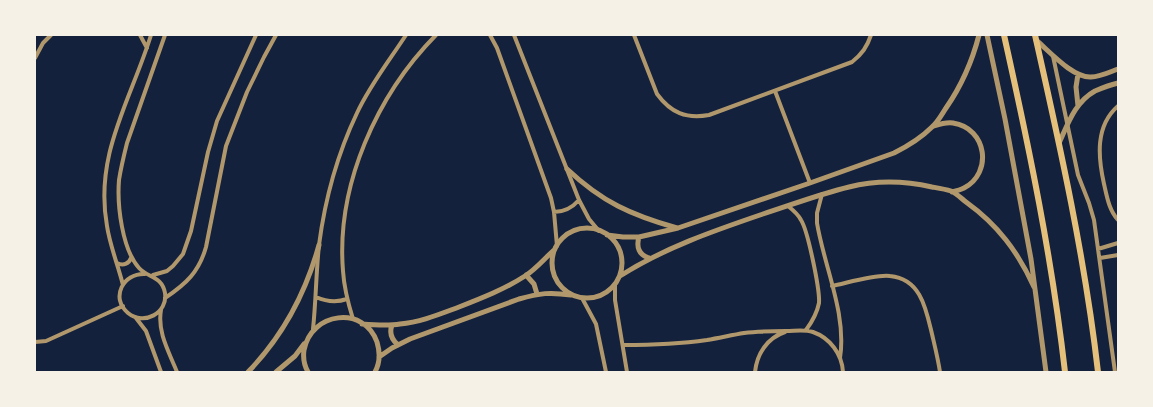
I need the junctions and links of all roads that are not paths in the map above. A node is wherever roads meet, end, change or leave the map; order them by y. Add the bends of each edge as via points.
1 (51, 35) edge
2 (140, 35) edge
3 (151, 35) edge
4 (165, 35) edge
5 (256, 35) edge
6 (276, 35) edge
7 (406, 35) edge
8 (436, 35) edge
9 (490, 35) edge
10 (514, 35) edge
11 (634, 35) edge
12 (871, 35) edge
13 (979, 35) edge
14 (987, 35) edge
15 (1004, 35) edge
16 (1036, 37) edge
17 (147, 48) junction
18 (1052, 54) junction
19 (35, 58) edge
20 (1118, 69) edge
21 (1078, 74) junction
22 (1118, 83) edge
23 (775, 91) junction
24 (1078, 106) junction
25 (1118, 106) edge
26 (933, 126) junction
27 (1067, 126) junction
28 (1059, 143) junction
29 (567, 169) junction
30 (810, 183) junction
31 (952, 192) junction
32 (822, 194) junction
33 (579, 200) junction
34 (788, 206) junction
35 (554, 212) junction
36 (1118, 219) edge
37 (678, 228) junction
38 (599, 231) junction
39 (607, 235) junction
40 (640, 237) junction
41 (1118, 243) edge
42 (319, 246) junction
43 (556, 247) junction
44 (1098, 249) junction
45 (1118, 255) edge
46 (132, 257) junction
47 (649, 258) junction
48 (1100, 258) junction
49 (117, 263) junction
50 (145, 274) junction
51 (526, 275) junction
52 (152, 276) junction
53 (620, 276) junction
54 (123, 285) junction
55 (615, 285) junction
56 (832, 286) junction
57 (1034, 287) junction
58 (537, 294) junction
59 (573, 295) junction
60 (316, 297) junction
61 (165, 298) junction
62 (582, 298) junction
63 (347, 299) junction
64 (122, 306) junction
65 (161, 309) junction
66 (134, 317) junction
67 (353, 319) junction
68 (362, 324) junction
69 (392, 324) junction
70 (313, 329) junction
71 (806, 330) junction
72 (789, 331) junction
73 (35, 342) edge
74 (306, 342) junction
75 (398, 344) junction
76 (623, 345) junction
77 (1113, 349) junction
78 (1118, 349) edge
79 (379, 357) junction
80 (840, 358) junction
81 (161, 372) edge
82 (177, 372) edge
83 (248, 372) edge
84 (278, 372) edge
85 (308, 372) edge
86 (375, 372) edge
87 (606, 372) edge
88 (627, 372) edge
89 (755, 372) edge
90 (843, 372) edge
91 (940, 372) edge
92 (1046, 372) edge
93 (1065, 372) edge
94 (1098, 372) edge
95 (1115, 372) edge

1 - 19 street
2 - 17 street
3 - 17 street
4 - 46 street via 127,143 119,181 120,212
5 - 52 street via 217,122 183,254 173,266
6 - 61 street via 247,92 226,146 202,258 189,280
7 - 42 street via 357,112 340,153 331,181
8 - 63 street via 400,76 362,149 344,222 342,247
9 - 35 street via 498,48
10 - 29 street
11 - 23 street via 658,94 679,114 709,115
12 - 23 street via 867,47 852,62
13 - 26 street via 956,94
14 - 57 street
15 - 93 main road via 1050,260
16 - 18 street
16 - 28 main road
17 - 49 street via 114,135 106,170 107,227
18 - 21 street
18 - 27 street
20 - 21 street via 1090,77
21 - 24 street
22 - 24 street via 1094,92
23 - 30 street
24 - 27 street
25 - 36 street via 1106,120 1099,148 1108,202
26 - 30 street via 910,145 894,153
26 - 31 street via 954,123 965,127 980,142 983,158 979,174 968,186
27 - 28 street
27 - 44 street via 1078,175 1094,220
28 - 94 main road via 1081,257
29 - 33 street
29 - 37 street via 617,206
30 - 37 street
31 - 32 street via 918,184 886,182 850,186
31 - 57 street via 987,218 1001,233
32 - 34 street
32 - 56 street via 817,223
33 - 35 street via 568,209
33 - 38 street
34 - 47 street via 708,233
34 - 71 street via 804,225 819,293 818,309
35 - 43 street
37 - 40 street
38 - 39 street
38 - 43 street via 580,229 563,238
39 - 40 street
39 - 53 street via 614,241 622,258
40 - 47 street via 638,248
41 - 44 street
42 - 60 street
42 - 83 street via 307,282 288,319
43 - 51 street
43 - 59 street via 552,263 556,279
44 - 48 street
45 - 48 street
46 - 49 street via 126,264
46 - 50 street
47 - 53 street
48 - 77 street
49 - 54 street
50 - 52 street
50 - 54 street via 131,277
51 - 58 street
51 - 69 street via 487,296 438,315
52 - 61 street via 163,286
53 - 55 street
54 - 64 street via 120,295
55 - 62 street via 597,297
55 - 76 street
56 - 80 street via 842,330
56 - 91 street via 882,276 898,277 912,285 924,304
57 - 92 street
58 - 59 street
58 - 75 street
59 - 62 street
60 - 63 street via 330,302
60 - 70 street
61 - 65 street
62 - 87 street via 596,324
63 - 67 street
64 - 66 street
64 - 73 street via 46,341
65 - 66 street via 149,318
65 - 82 street via 162,333
66 - 81 street via 146,331
67 - 68 street
67 - 70 street via 332,318
68 - 69 street
68 - 79 street via 375,338
69 - 75 street via 392,337
70 - 74 street
71 - 72 street
71 - 80 street via 830,342
72 - 76 street
72 - 89 street via 765,346 759,354
74 - 84 street
74 - 85 street via 303,356
75 - 79 street
76 - 88 street
77 - 78 street
77 - 95 street
79 - 86 street
80 - 90 street

